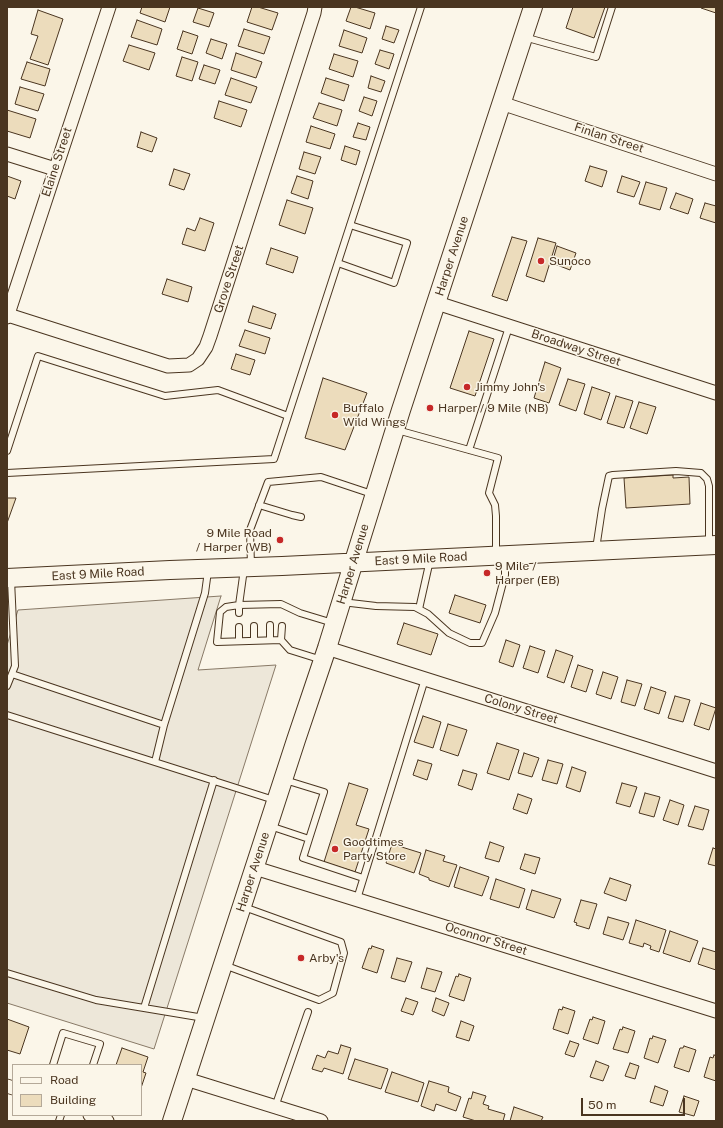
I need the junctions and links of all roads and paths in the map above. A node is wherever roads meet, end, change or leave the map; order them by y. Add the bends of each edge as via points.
1 (109, 7) edge
2 (315, 7) edge
3 (421, 7) edge
4 (532, 7) edge
5 (612, 7) edge
6 (523, 37) junction
7 (501, 103) junction
8 (7, 154) edge
9 (55, 169) junction
10 (716, 174) edge
11 (350, 225) junction
12 (338, 263) junction
13 (437, 302) junction
14 (7, 316) edge
15 (509, 327) junction
16 (716, 393) edge
17 (288, 416) junction
18 (395, 429) junction
19 (469, 450) junction
20 (7, 451) edge
21 (7, 472) edge
22 (374, 495) junction
23 (259, 505) junction
24 (301, 516) dead end
25 (712, 546) edge
26 (596, 551) junction
27 (501, 555) junction
28 (431, 559) junction
29 (353, 562) junction
30 (208, 568) junction
31 (248, 568) junction
32 (9, 578) edge
33 (341, 602) junction
34 (239, 605) junction
35 (419, 609) junction
36 (239, 613) dead end
37 (334, 624) junction
38 (270, 625) dead end
39 (254, 626) dead end
40 (282, 626) dead end
41 (239, 627) dead end
42 (254, 640) junction
43 (270, 640) junction
44 (281, 640) junction
45 (240, 641) junction
46 (325, 654) junction
47 (12, 674) junction
48 (425, 679) junction
49 (7, 686) edge
50 (7, 715) edge
51 (164, 725) junction
52 (155, 762) junction
53 (716, 771) edge
54 (284, 779) junction
55 (214, 780) junction
56 (277, 800) junction
57 (269, 825) junction
58 (309, 839) junction
59 (255, 868) junction
60 (363, 878) junction
61 (357, 899) junction
62 (242, 906) junction
63 (223, 964) junction
64 (7, 973) edge
65 (144, 1008) junction
66 (716, 1011) edge
67 (308, 1012) dead end
68 (206, 1018) junction
69 (54, 1064) edge
70 (93, 1064) edge
71 (186, 1079) junction
72 (275, 1107) junction
73 (93, 1116) edge
74 (107, 1121) edge
75 (172, 1121) edge
76 (320, 1121) edge

1 - 9 street, Elaine Street
2 - 14 street, Grove Street via 210,336 198,359 189,365 168,366
3 - 11 lane
4 - 6 main road, Harper Avenue
5 - 6 lane via 596,57
6 - 7 main road, Harper Avenue
7 - 10 street, Finlan Street
7 - 13 main road, Harper Avenue
8 - 9 street
9 - 14 street, Elaine Street
11 - 12 lane
11 - 12 lane via 407,243 394,283
12 - 17 lane
13 - 15 street, Broadway Street
13 - 18 main road, Harper Avenue
15 - 16 street, Broadway Street
15 - 19 lane
17 - 20 lane via 218,390 165,396 38,356
17 - 21 lane via 274,459
18 - 19 lane
18 - 22 main road, Harper Avenue
19 - 27 lane via 498,458 489,493 495,505
22 - 23 lane via 321,477 268,482
22 - 29 main road, Harper Avenue
23 - 24 lane
23 - 31 lane via 250,530
25 - 26 main road, East 9 Mile Road
25 - 26 lane via 707,479 701,473 676,471 609,476
26 - 27 main road, East 9 Mile Road
27 - 28 main road, East 9 Mile Road
27 - 35 lane via 505,575 495,613 482,643 470,643 449,633
28 - 29 main road, East 9 Mile Road
28 - 35 lane
29 - 31 main road, East 9 Mile Road
29 - 33 main road, Harper Avenue
30 - 31 main road, East 9 Mile Road
30 - 32 main road, East 9 Mile Road
30 - 51 lane via 205,593
31 - 34 lane
32 - 47 lane via 15,666
33 - 35 lane
33 - 37 main road, Harper Avenue
34 - 36 lane
34 - 37 lane via 253,608 281,607
34 - 45 lane via 226,607 220,612 217,642
37 - 46 main road, Harper Avenue
38 - 43 lane
39 - 42 lane
40 - 44 lane
41 - 45 lane
42 - 43 lane
42 - 45 lane
43 - 44 lane
44 - 46 lane via 290,650
46 - 48 street, Colony Street
46 - 54 main road, Harper Avenue
47 - 49 lane
47 - 51 lane
48 - 53 street, Colony Street
48 - 60 lane
50 - 52 lane
51 - 52 lane
52 - 55 lane
54 - 56 main road, Harper Avenue
54 - 58 lane via 324,792
55 - 56 lane
55 - 65 lane
56 - 57 main road, Harper Avenue
57 - 58 lane
57 - 59 main road, Harper Avenue
58 - 60 lane via 303,858
59 - 61 street, Oconnor Street
59 - 62 main road, Harper Avenue
60 - 61 lane
61 - 66 street, Oconnor Street
62 - 63 main road, Harper Avenue
62 - 63 lane via 341,942 344,953 333,993 319,1000
63 - 68 main road, Harper Avenue
64 - 65 lane via 96,1000
65 - 68 lane
67 - 72 lane
68 - 71 main road, Harper Avenue
69 - 70 lane via 63,1033 100,1044
71 - 72 street
71 - 75 main road, Harper Avenue
72 - 76 street via 290,1114
73 - 74 street

